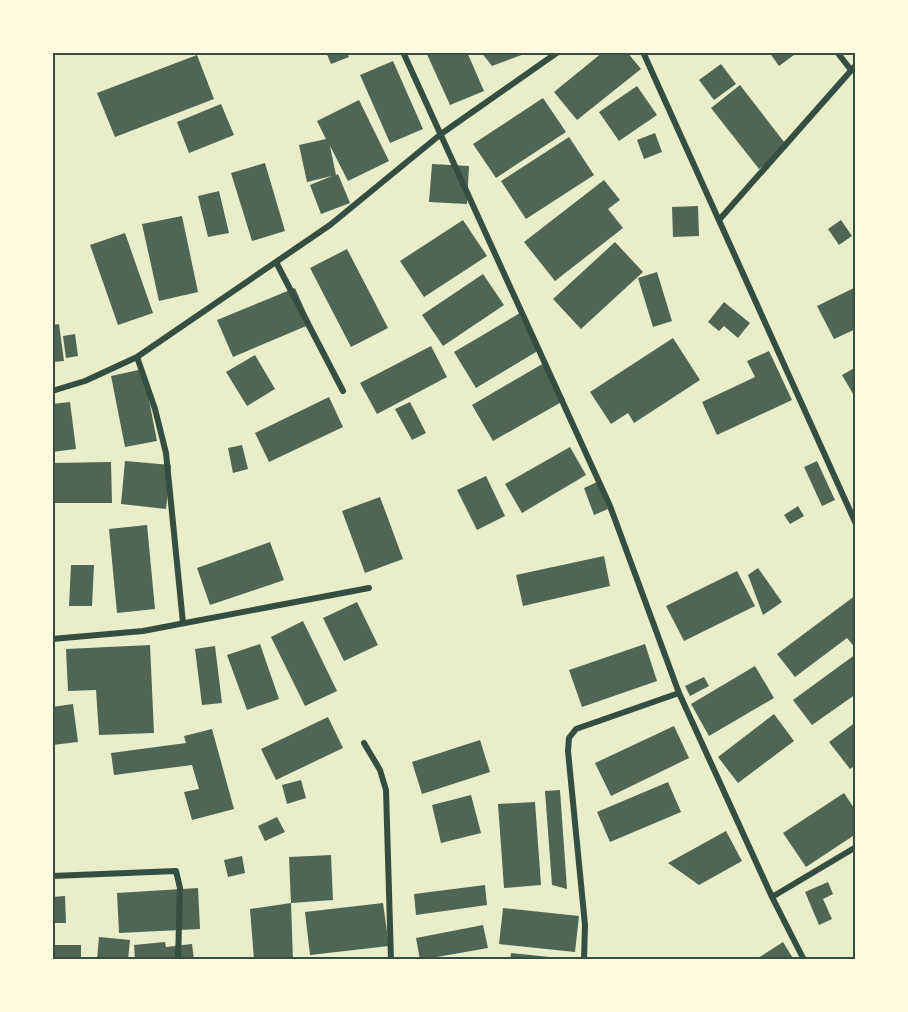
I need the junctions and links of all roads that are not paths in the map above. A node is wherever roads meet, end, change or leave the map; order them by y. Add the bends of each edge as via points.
1 (403, 52) edge
2 (558, 52) edge
3 (643, 52) edge
4 (837, 52) edge
5 (854, 67) edge
6 (441, 134) junction
7 (719, 220) junction
8 (276, 262) junction
9 (137, 357) junction
10 (52, 391) edge
11 (343, 391) dead end
12 (855, 524) edge
13 (369, 588) dead end
14 (183, 624) junction
15 (52, 639) edge
16 (679, 693) junction
17 (364, 743) dead end
18 (855, 847) edge
19 (52, 876) edge
20 (771, 897) junction
21 (178, 960) edge
22 (391, 960) edge
23 (584, 960) edge
24 (804, 960) edge

1 - 6 street
2 - 6 street
3 - 7 street
4 - 5 street
5 - 7 street
6 - 8 street via 330,225
6 - 16 street via 610,506
7 - 12 street
8 - 9 street
8 - 11 street
9 - 10 street
9 - 14 street via 166,453
13 - 14 street
14 - 15 street
16 - 20 street
16 - 23 street via 576,729 569,738 585,925
17 - 22 street via 380,770 386,790
18 - 20 street
19 - 21 street via 176,871 180,888
20 - 24 street

